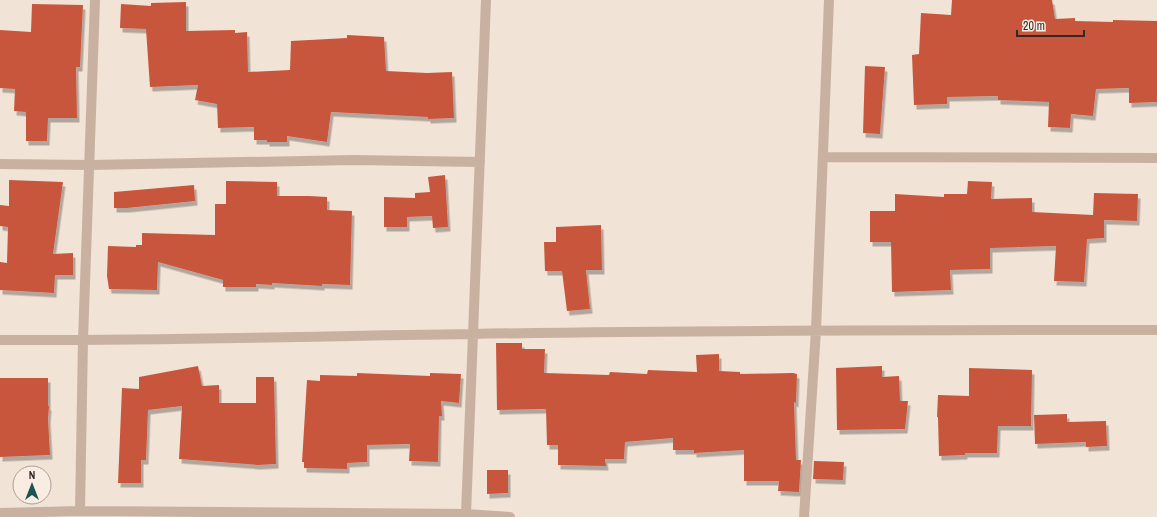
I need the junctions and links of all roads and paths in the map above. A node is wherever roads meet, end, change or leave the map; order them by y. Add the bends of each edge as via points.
1 (95, 0) edge
2 (486, 0) edge
3 (829, 0) edge
4 (823, 157) junction
5 (1157, 158) edge
6 (480, 162) junction
7 (0, 164) edge
8 (90, 165) junction
9 (816, 330) junction
10 (1157, 330) edge
11 (473, 334) junction
12 (0, 340) edge
13 (83, 340) junction
14 (80, 511) junction
15 (0, 513) edge
16 (466, 514) junction
17 (510, 517) edge
18 (804, 517) edge

1 - 8 street
2 - 6 street
3 - 4 street
4 - 5 street
4 - 9 street
6 - 8 street via 354,160
6 - 11 street
7 - 8 street
8 - 13 street
9 - 10 street
9 - 11 street
9 - 18 street
11 - 13 street
11 - 16 street
12 - 13 street
13 - 14 street
14 - 15 street
14 - 16 street
16 - 17 street

